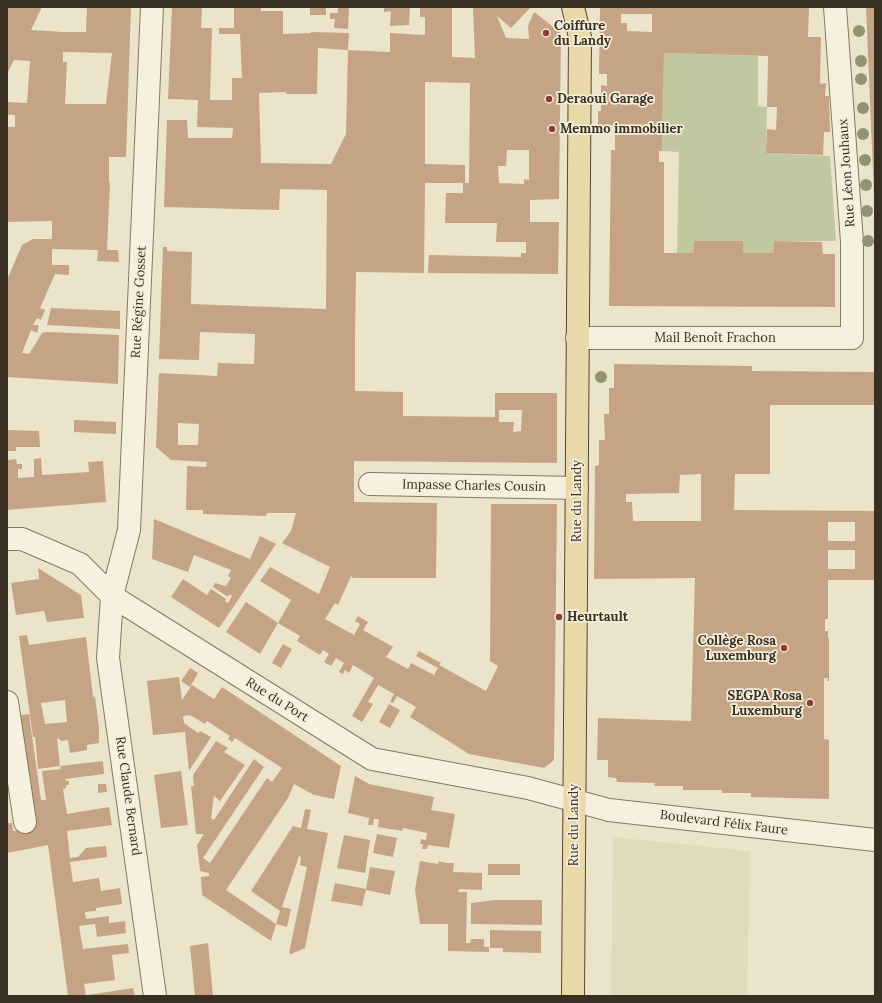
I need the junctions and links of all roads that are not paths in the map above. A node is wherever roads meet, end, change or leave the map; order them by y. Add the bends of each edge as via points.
1 (152, 7) edge
2 (573, 7) edge
3 (836, 7) edge
4 (577, 338) junction
5 (852, 338) joint
6 (370, 484) dead end
7 (577, 488) junction
8 (7, 539) edge
9 (112, 596) junction
10 (7, 702) edge
11 (574, 800) junction
12 (25, 822) dead end
13 (875, 840) edge
14 (156, 996) edge
15 (573, 996) edge

1 - 9 street, Rue Régine Gosset via 129,530
2 - 4 main road, Rue du Landy via 580,37
3 - 5 street, Rue Léon Jouhaux via 852,242
4 - 5 street, Mail Benoît Frachon
4 - 7 main road, Rue du Landy
6 - 7 street, Impasse Charles Cousin
7 - 11 main road, Rue du Landy
8 - 9 street, Rue du Port via 22,538 80,564
9 - 11 street, Rue du Port via 372,760 523,787
9 - 14 street, Rue Claude Bernard via 108,658
10 - 12 street
11 - 13 street, Boulevard Félix Faure via 609,810
11 - 15 main road, Rue du Landy

